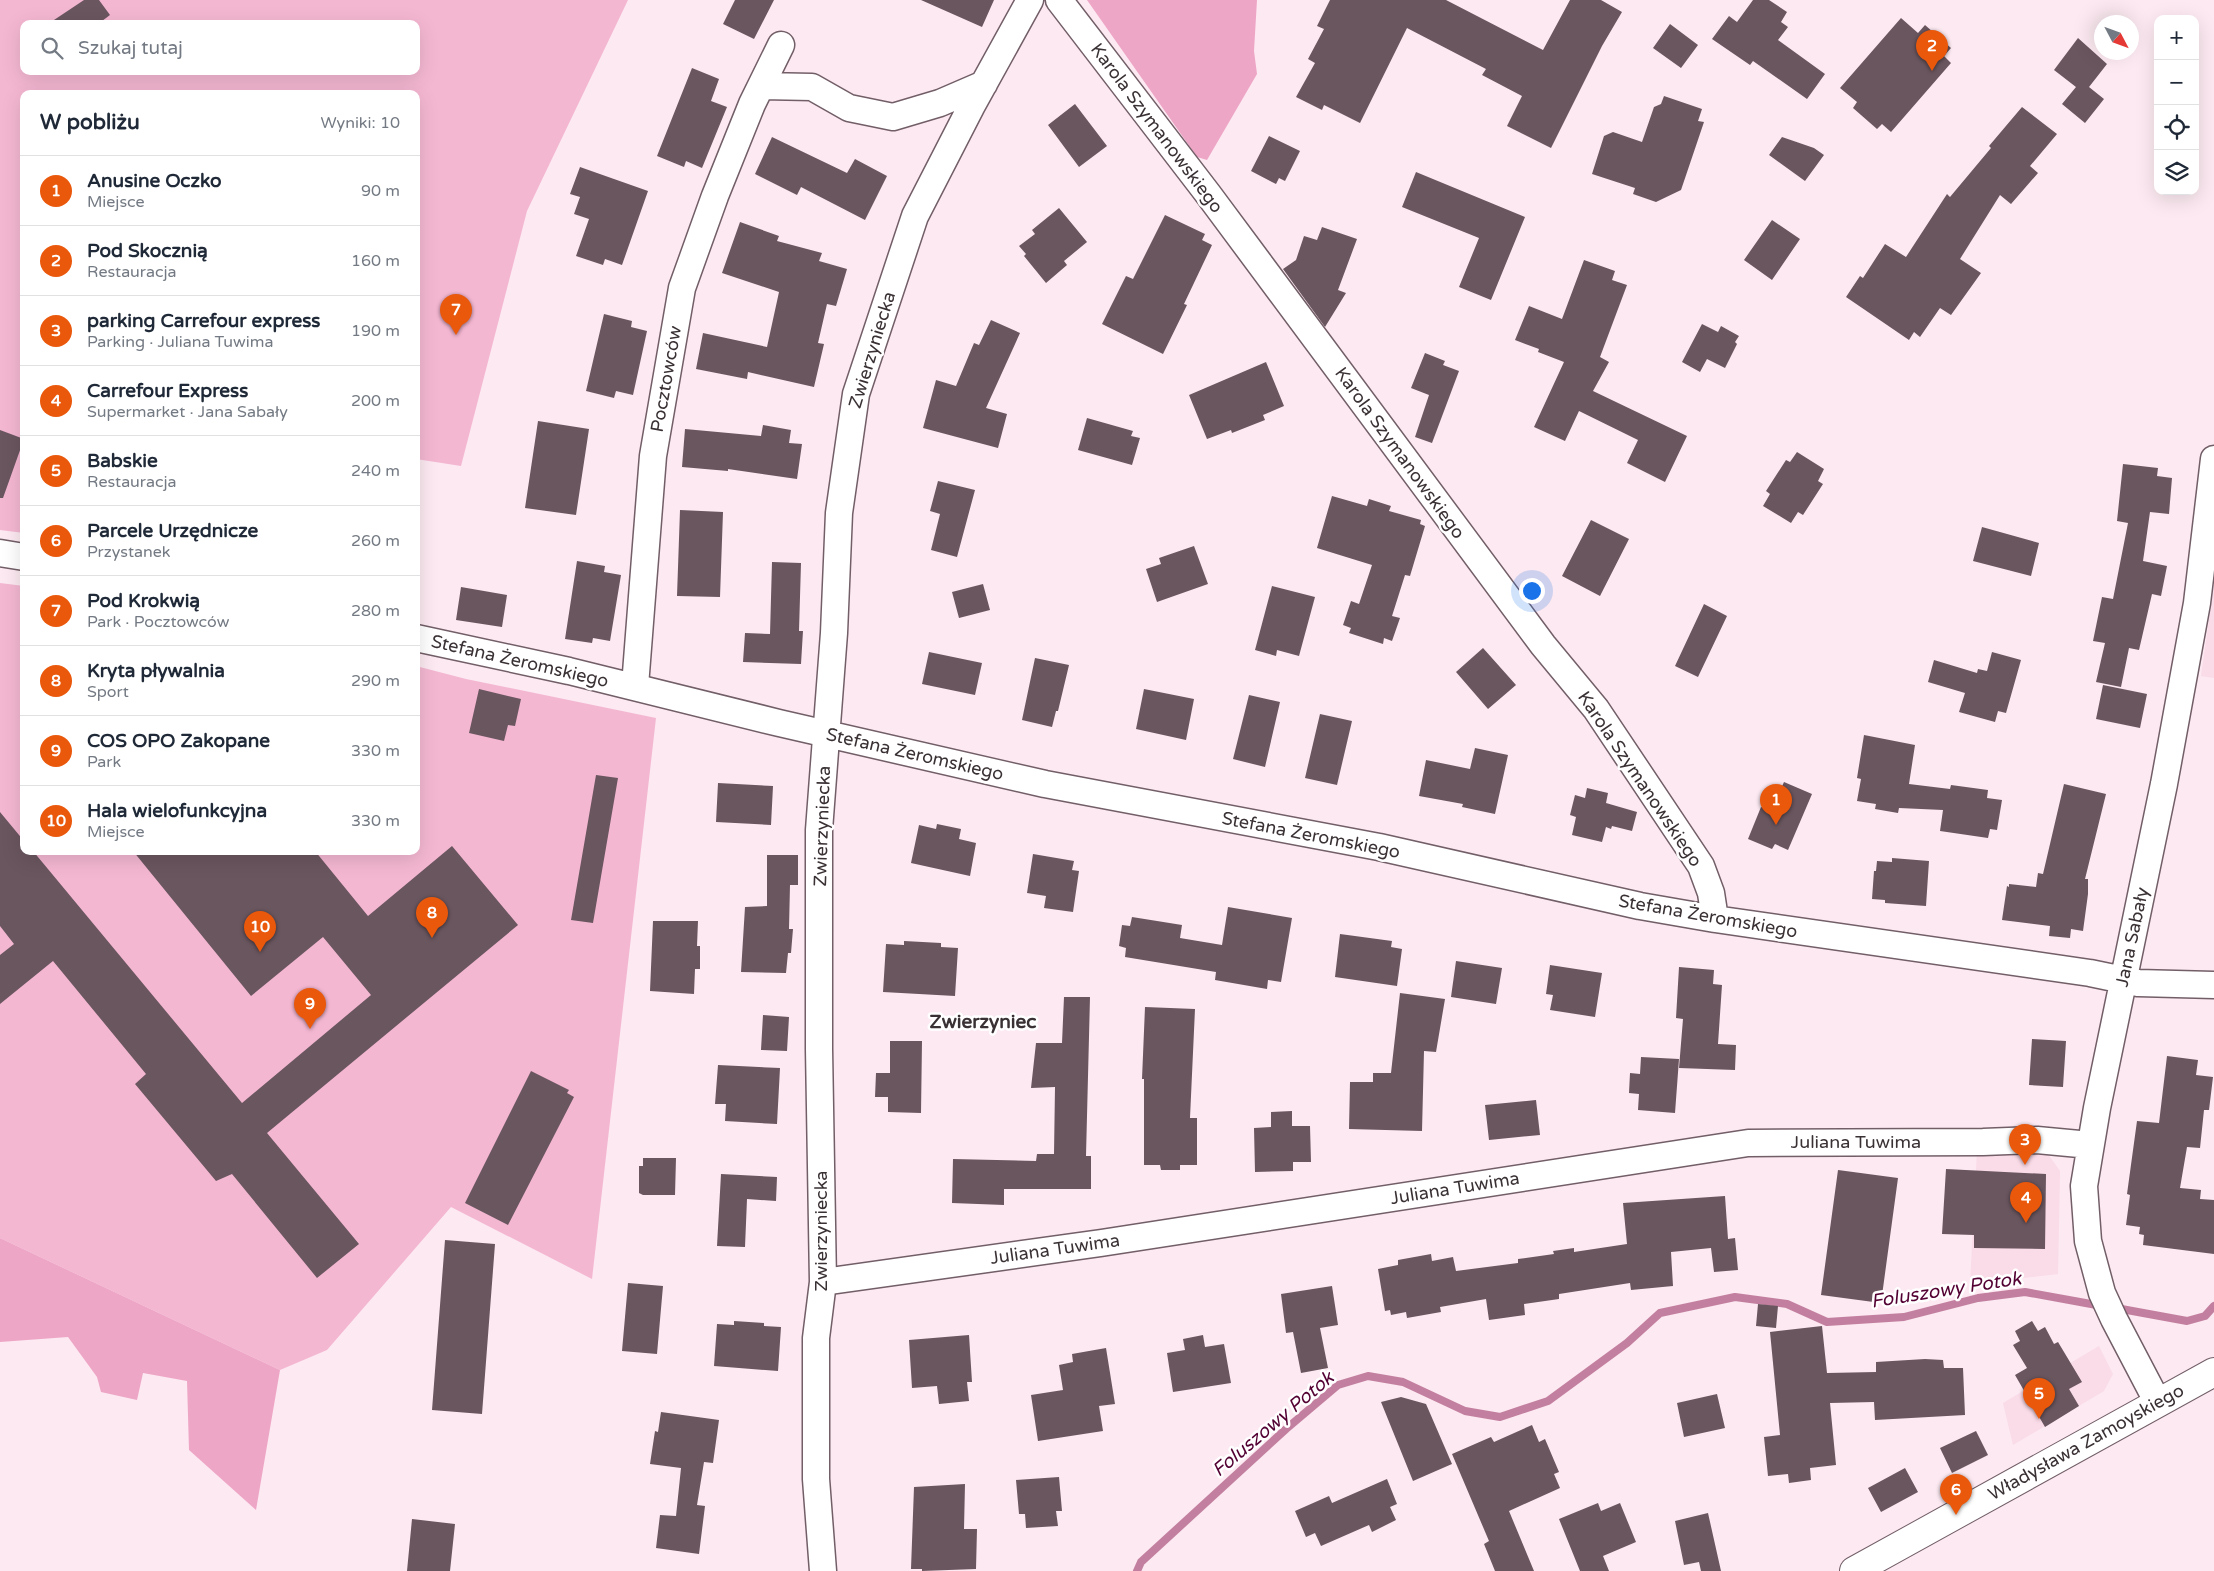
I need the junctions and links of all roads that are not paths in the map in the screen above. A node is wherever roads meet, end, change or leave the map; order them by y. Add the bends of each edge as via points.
1 (1030, 0) edge
2 (1059, 0) edge
3 (781, 45) dead end
4 (984, 84) junction
5 (761, 86) junction
6 (2214, 460) edge
7 (0, 553) edge
8 (20, 556) edge
9 (420, 639) edge
10 (635, 686) junction
11 (826, 733) junction
12 (1715, 919) junction
13 (2124, 980) junction
14 (2214, 985) edge
15 (2090, 1145) junction
16 (823, 1282) junction
17 (2214, 1372) edge
18 (2158, 1403) junction
19 (823, 1571) edge
20 (1854, 1571) edge

1 - 4 street, Zwierzyniecka
2 - 12 street, Karola Szymanowskiego via 1208,194 1543,646 1596,708 1701,866 1711,893
3 - 5 street, Pocztowców
4 - 5 street via 940,103 893,117 848,108 812,87
4 - 11 street, Zwierzyniecka via 915,216 856,394 839,513
5 - 10 street, Pocztowców via 715,196 682,288 653,456
6 - 13 street, Jana Sabały via 2197,603
7 - 8 street
9 - 10 street, Stefana Żeromskiego
10 - 11 street, Stefana Żeromskiego
11 - 12 street, Stefana Żeromskiego via 1045,784 1379,847 1640,906
11 - 16 street, Zwierzyniecka via 819,830
12 - 13 street, Stefana Żeromskiego
13 - 14 street, Stefana Żeromskiego via 2158,985
13 - 15 street, Jana Sabały
15 - 16 street, Juliana Tuwima via 2019,1140 1748,1143 1101,1243
15 - 18 street, Jana Sabały via 2084,1186 2088,1236 2096,1273 2106,1302
16 - 19 street, Zwierzyniecka via 816,1338 816,1469
17 - 18 street, Władysława Zamoyskiego
18 - 20 street, Władysława Zamoyskiego

